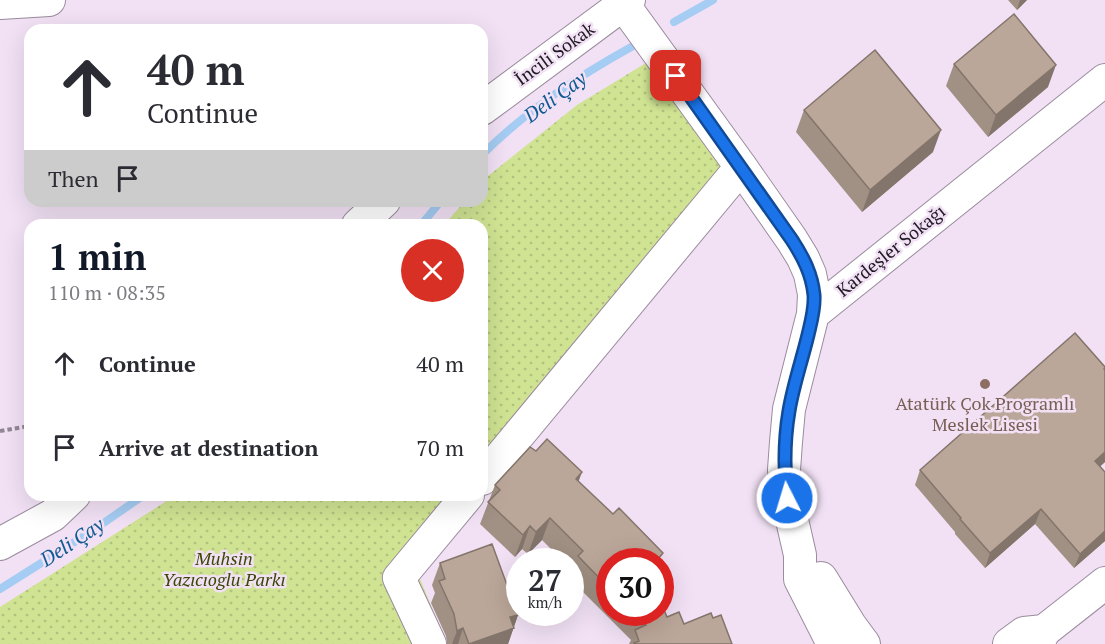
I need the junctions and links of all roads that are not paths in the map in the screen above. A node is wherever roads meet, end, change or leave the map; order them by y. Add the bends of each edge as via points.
1 (49, 0) edge
2 (626, 1) edge
3 (0, 3) edge
4 (1105, 80) edge
5 (488, 104) edge
6 (741, 167) junction
7 (378, 207) edge
8 (364, 219) edge
9 (813, 314) junction
10 (488, 472) edge
11 (68, 501) edge
12 (463, 501) edge
13 (0, 544) edge
14 (800, 555) junction
15 (1105, 583) edge
16 (1041, 637) edge
17 (430, 644) edge
18 (833, 644) edge
19 (864, 644) edge
20 (1009, 644) edge

1 - 3 street
2 - 5 street, İncili Sokak
2 - 6 street
4 - 9 street, Kardeşler Sokağı
6 - 9 street via 803,258 814,294
6 - 10 street
7 - 8 street
9 - 14 street via 789,410 784,470
11 - 13 street via 53,515
12 - 17 street via 399,578
14 - 18 street via 800,579
14 - 19 street via 817,571
15 - 16 street
16 - 20 street via 1024,633

